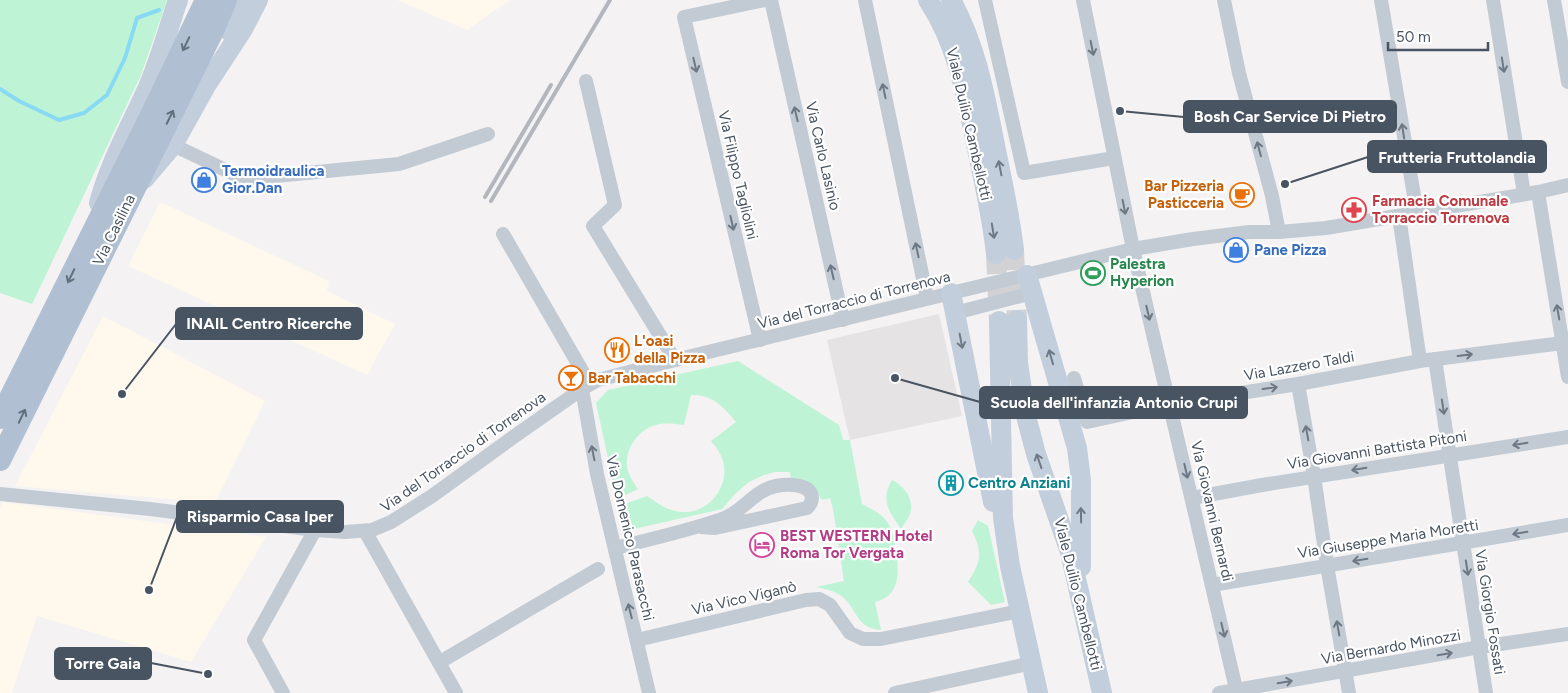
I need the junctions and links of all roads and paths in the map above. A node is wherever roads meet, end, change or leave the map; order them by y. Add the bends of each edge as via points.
1 (178, 0) edge
2 (189, 0) edge
3 (206, 0) edge
4 (226, 0) edge
5 (242, 0) edge
6 (258, 0) edge
7 (765, 0) edge
8 (771, 0) edge
9 (865, 0) edge
10 (928, 0) edge
11 (951, 0) edge
12 (985, 0) edge
13 (1083, 0) edge
14 (1224, 0) edge
15 (1381, 0) edge
16 (1493, 0) edge
17 (1554, 0) edge
18 (586, 81) dead end
19 (1568, 82) edge
20 (207, 84) junction
21 (149, 85) junction
22 (488, 134) dead end
23 (174, 145) junction
24 (1114, 158) junction
25 (1568, 185) edge
26 (133, 192) junction
27 (1531, 193) junction
28 (1417, 213) junction
29 (1399, 216) junction
30 (93, 232) junction
31 (1279, 232) junction
32 (503, 234) dead end
33 (1133, 249) junction
34 (1030, 284) junction
35 (951, 293) junction
36 (927, 298) junction
37 (955, 313) junction
38 (843, 320) junction
39 (760, 340) junction
40 (1563, 343) junction
41 (1435, 359) junction
42 (675, 360) junction
43 (1420, 361) junction
44 (1568, 377) edge
45 (1074, 378) dead end
46 (1298, 384) junction
47 (582, 389) junction
48 (1170, 404) junction
49 (0, 418) edge
50 (1568, 437) edge
51 (1450, 455) junction
52 (0, 460) edge
53 (1314, 476) junction
54 (0, 494) edge
55 (1192, 498) junction
56 (1568, 525) edge
57 (701, 527) junction
58 (315, 530) junction
59 (365, 531) junction
60 (1006, 539) junction
61 (1463, 544) junction
62 (615, 548) junction
63 (1328, 565) junction
64 (598, 569) dead end
65 (1212, 585) junction
66 (1081, 599) junction
67 (1020, 611) junction
68 (1568, 634) edge
69 (637, 640) junction
70 (1480, 647) junction
71 (440, 662) junction
72 (1032, 663) junction
73 (1346, 671) junction
74 (1237, 692) edge
75 (283, 693) edge
76 (456, 693) edge
77 (649, 693) edge
78 (896, 693) edge
79 (1038, 693) edge
80 (1102, 693) edge
81 (1219, 693) edge
82 (1349, 693) edge
83 (1486, 693) edge

1 - 21 main road
2 - 21 main road
3 -> 30 main road, Via Casilina
26 -> 4 main road, Via Casilina
5 - 20 main road
6 - 20 main road
7 -> 39 street, Via Filippo Tagliolini via 684,17
38 -> 8 street, Via Carlo Lasinio
36 -> 9 street
10 -> 11 main road, Viale Duilio Cambellotti via 949,39 962,80 984,184 1005,252 1006,200 978,69 967,34
12 - 24 street via 1024,173
13 -> 24 street, Via Giovanni Bernardi
31 -> 14 street
28 -> 15 street
16 -> 27 street
17 - 19 street
18 - 42 street via 615,205 593,226
20 - 23 main road
21 - 30 main road via 106,182
22 - 23 street via 399,164 255,178 236,175
23 - 26 main road
24 -> 33 street, Via Giovanni Bernardi
25 - 27 street
52 -> 26 main road, Via Casilina
27 - 28 street
40 -> 27 street
28 - 29 street
29 - 31 street, Via del Torraccio di Torrenova
29 - 43 street
30 -> 49 main road, Via Casilina
31 - 33 street, Via del Torraccio di Torrenova via 1249,232
32 - 47 street, Via Domenico Parasacchi via 584,374
33 - 34 street, Via del Torraccio di Torrenova
33 -> 48 street, Via Giovanni Bernardi
34 - 35 street, Via del Torraccio di Torrenova
34 - 37 street, Via del Torraccio di Torrenova
66 -> 34 main road via 1079,460
35 - 36 street, Via del Torraccio di Torrenova
35 - 37 main road
36 - 38 street, Via del Torraccio di Torrenova
37 -> 60 main road via 993,503
38 - 39 street, Via del Torraccio di Torrenova
39 - 42 street, Via del Torraccio di Torrenova
41 -> 40 street, Via Lazzero Taldi
40 - 44 street
41 - 43 street, Via Lazzero Taldi
41 -> 51 street, Via Giorgio Fossati
42 - 47 street, Via del Torraccio di Torrenova via 598,380
43 - 46 street, Via Lazzero Taldi
45 - 48 street, Via Lazzero Taldi via 1087,422
48 -> 46 street, Via Lazzero Taldi
53 -> 46 street
47 - 59 street, Via del Torraccio di Torrenova via 424,501 391,522
62 -> 47 street, Via Domenico Parasacchi via 597,474
48 -> 55 street, Via Giovanni Bernardi
50 -> 51 street, Via Giovanni Battista Pitoni
51 -> 53 street, Via Giovanni Battista Pitoni
51 - 61 street, Via Giorgio Fossati
53 - 55 street, Via Giovanni Battista Pitoni
53 - 63 street
54 - 58 street, Via del Torraccio di Torrenova
55 - 65 street, Via Giovanni Bernardi
56 -> 61 street, Via Giuseppe Maria Moretti
57 - 57 street via 715,528 807,508 812,495 797,486 774,486 723,519
57 - 62 street
58 - 59 street, Via del Torraccio di Torrenova
58 - 75 street via 254,640
59 - 71 street
66 -> 60 main road, Viale Duilio Cambellotti via 1066,536 1036,454 1026,416 1008,320 1002,499
60 - 67 main road, Viale Duilio Cambellotti
61 -> 63 street, Via Giuseppe Maria Moretti
61 -> 70 street, Via Giorgio Fossati
69 -> 62 street, Via Domenico Parasacchi
63 - 65 street, Via Giuseppe Maria Moretti
73 -> 63 street
64 - 71 street
65 -> 74 street, Via Giovanni Bernardi
66 - 80 main road, Viale Duilio Cambellotti
67 - 69 street, Via Vico Viganò via 881,639 863,639 850,633 830,605 819,599
67 - 72 main road, Viale Duilio Cambellotti
68 - 70 street, Via Bernardo Minozzi
69 - 77 street, Via Domenico Parasacchi
73 -> 70 street, Via Bernardo Minozzi
70 - 83 street, Via Giorgio Fossati
71 - 76 street
72 - 78 street
72 - 79 main road, Viale Duilio Cambellotti
74 -> 73 street, Via Bernardo Minozzi
73 - 82 street
74 - 81 street, Via Bernardo Minozzi

